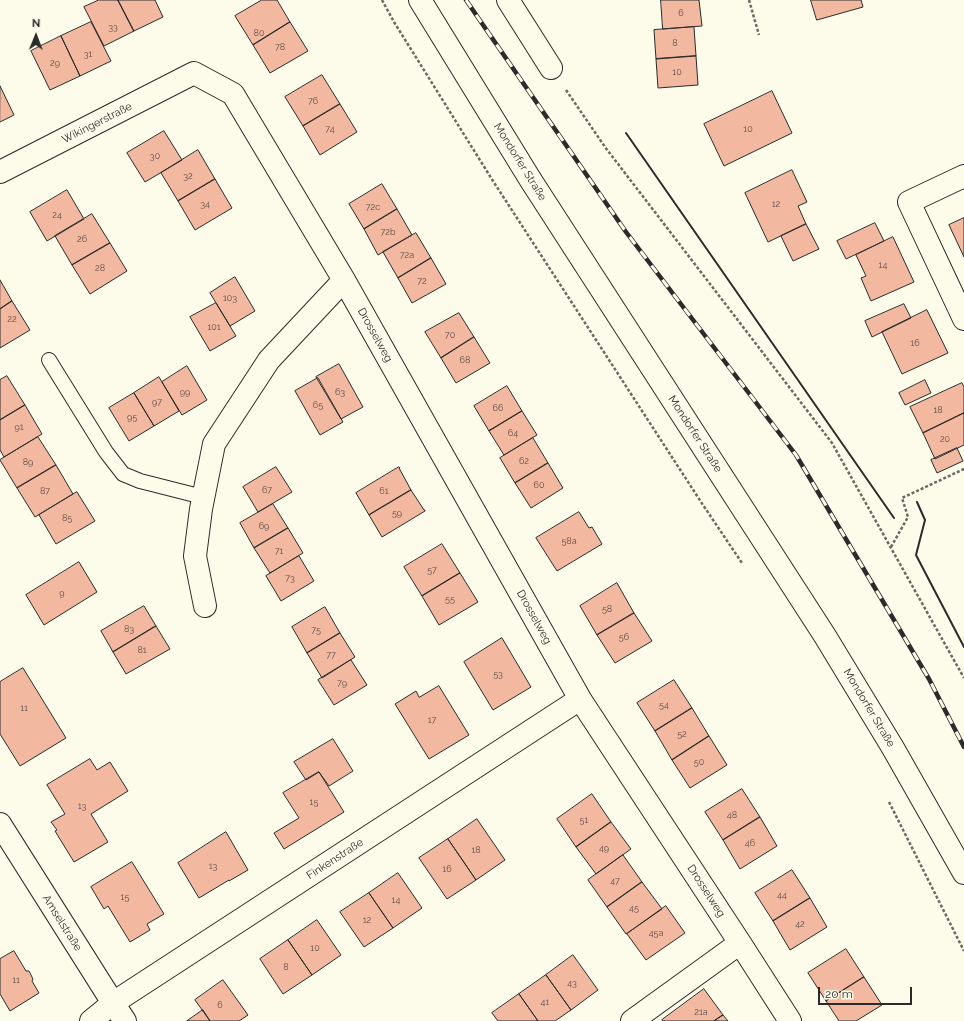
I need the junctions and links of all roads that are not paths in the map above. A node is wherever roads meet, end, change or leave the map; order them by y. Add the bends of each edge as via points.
1 (420, 0) edge
2 (508, 0) edge
3 (551, 68) road end
4 (194, 73) joint
5 (0, 172) edge
6 (964, 176) edge
7 (344, 280) junction
8 (964, 319) edge
9 (49, 360) dead end
10 (203, 497) junction
11 (205, 606) dead end
12 (580, 699) junction
13 (0, 824) edge
14 (964, 872) edge
15 (740, 943) junction
16 (113, 1003) junction
17 (91, 1021) edge
18 (125, 1021) edge
19 (632, 1021) edge
20 (790, 1021) edge

1 - 14 street, Mondorfer Straße via 530,179 825,636
2 - 3 street
4 - 5 street, Wikingerstraße
4 - 7 street, Drosselweg via 233,94
6 - 8 street via 909,202
7 - 10 street via 269,360 214,444
7 - 12 street, Drosselweg
9 - 10 lane via 106,452 123,474 140,481
10 - 11 street via 194,556
12 - 15 street, Drosselweg
12 - 16 street, Finkenstraße
13 - 16 street, Amselstraße
15 - 19 street
15 - 20 street, Drosselweg
16 - 17 street, Finkenstraße
16 - 18 street, Amselstraße

